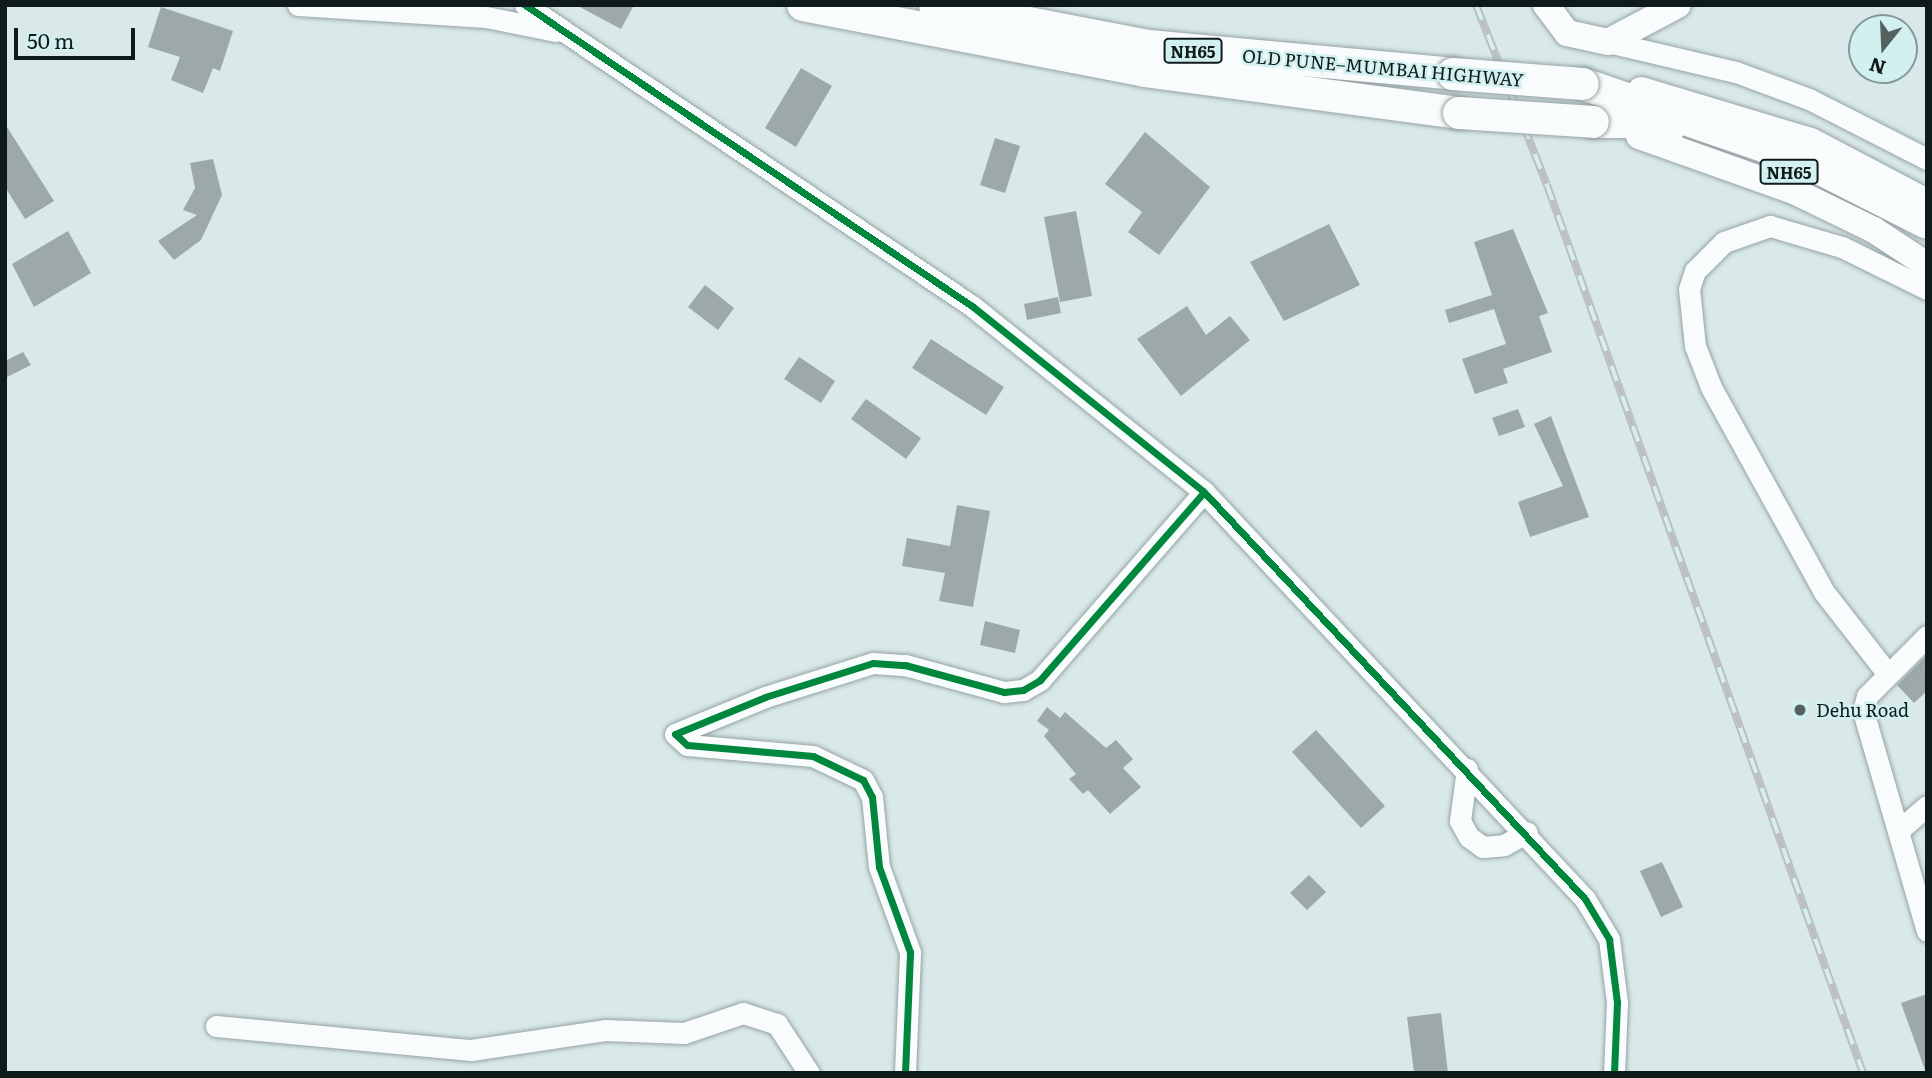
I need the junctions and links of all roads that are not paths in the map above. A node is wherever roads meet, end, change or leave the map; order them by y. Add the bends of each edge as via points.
1 (298, 5) edge
2 (525, 5) edge
3 (803, 5) edge
4 (935, 5) edge
5 (1546, 5) edge
6 (1678, 5) edge
7 (570, 34) junction
8 (1608, 42) junction
9 (1583, 84) junction
10 (1642, 113) junction
11 (1593, 122) junction
12 (1927, 159) edge
13 (1927, 202) edge
14 (1927, 223) edge
15 (1927, 246) edge
16 (1927, 265) edge
17 (1927, 289) edge
18 (1204, 492) junction
19 (1927, 636) edge
20 (1887, 673) junction
21 (1467, 769) junction
22 (1927, 806) edge
23 (1898, 831) junction
24 (1527, 832) junction
25 (1926, 929) edge
26 (216, 1026) dead end
27 (809, 1073) edge
28 (905, 1073) edge
29 (1614, 1073) edge

1 - 7 street via 486,17
2 - 7 street
3 - 11 highway, OLD PUNE–MUMBAI HIGHWAY / NH65, bridge via 1272,90 1459,113
4 - 9 highway, OLD PUNE–MUMBAI HIGHWAY / NH65, bridge via 1148,46
5 - 8 main road via 1567,33
6 - 8 main road
7 - 18 street via 972,306
8 - 12 street via 1736,72 1797,94
9 - 10 highway, NH65
9 - 13 main road via 1632,87 1755,121 1822,146
10 - 11 highway, NH65
10 - 14 highway, NH65 via 1801,159
10 - 15 highway, NH65 via 1777,166 1877,214
11 - 16 main road via 1796,192 1874,230
17 - 20 street via 1842,247 1770,226 1724,242 1695,271 1689,289 1695,346 1711,387 1824,592
18 - 21 street
18 - 28 street via 1040,680 1023,690 1004,692 905,665 873,663 765,697 675,734 687,745 813,755 863,780 872,797 879,867 910,952
19 - 20 street
20 - 23 street via 1867,696 1863,711
21 - 24 street
21 - 24 street via 1460,821 1469,837 1483,847
22 - 23 street
23 - 25 street
24 - 29 street via 1585,899 1609,939 1617,1002
26 - 27 street via 471,1050 605,1030 684,1033 743,1013 778,1024

